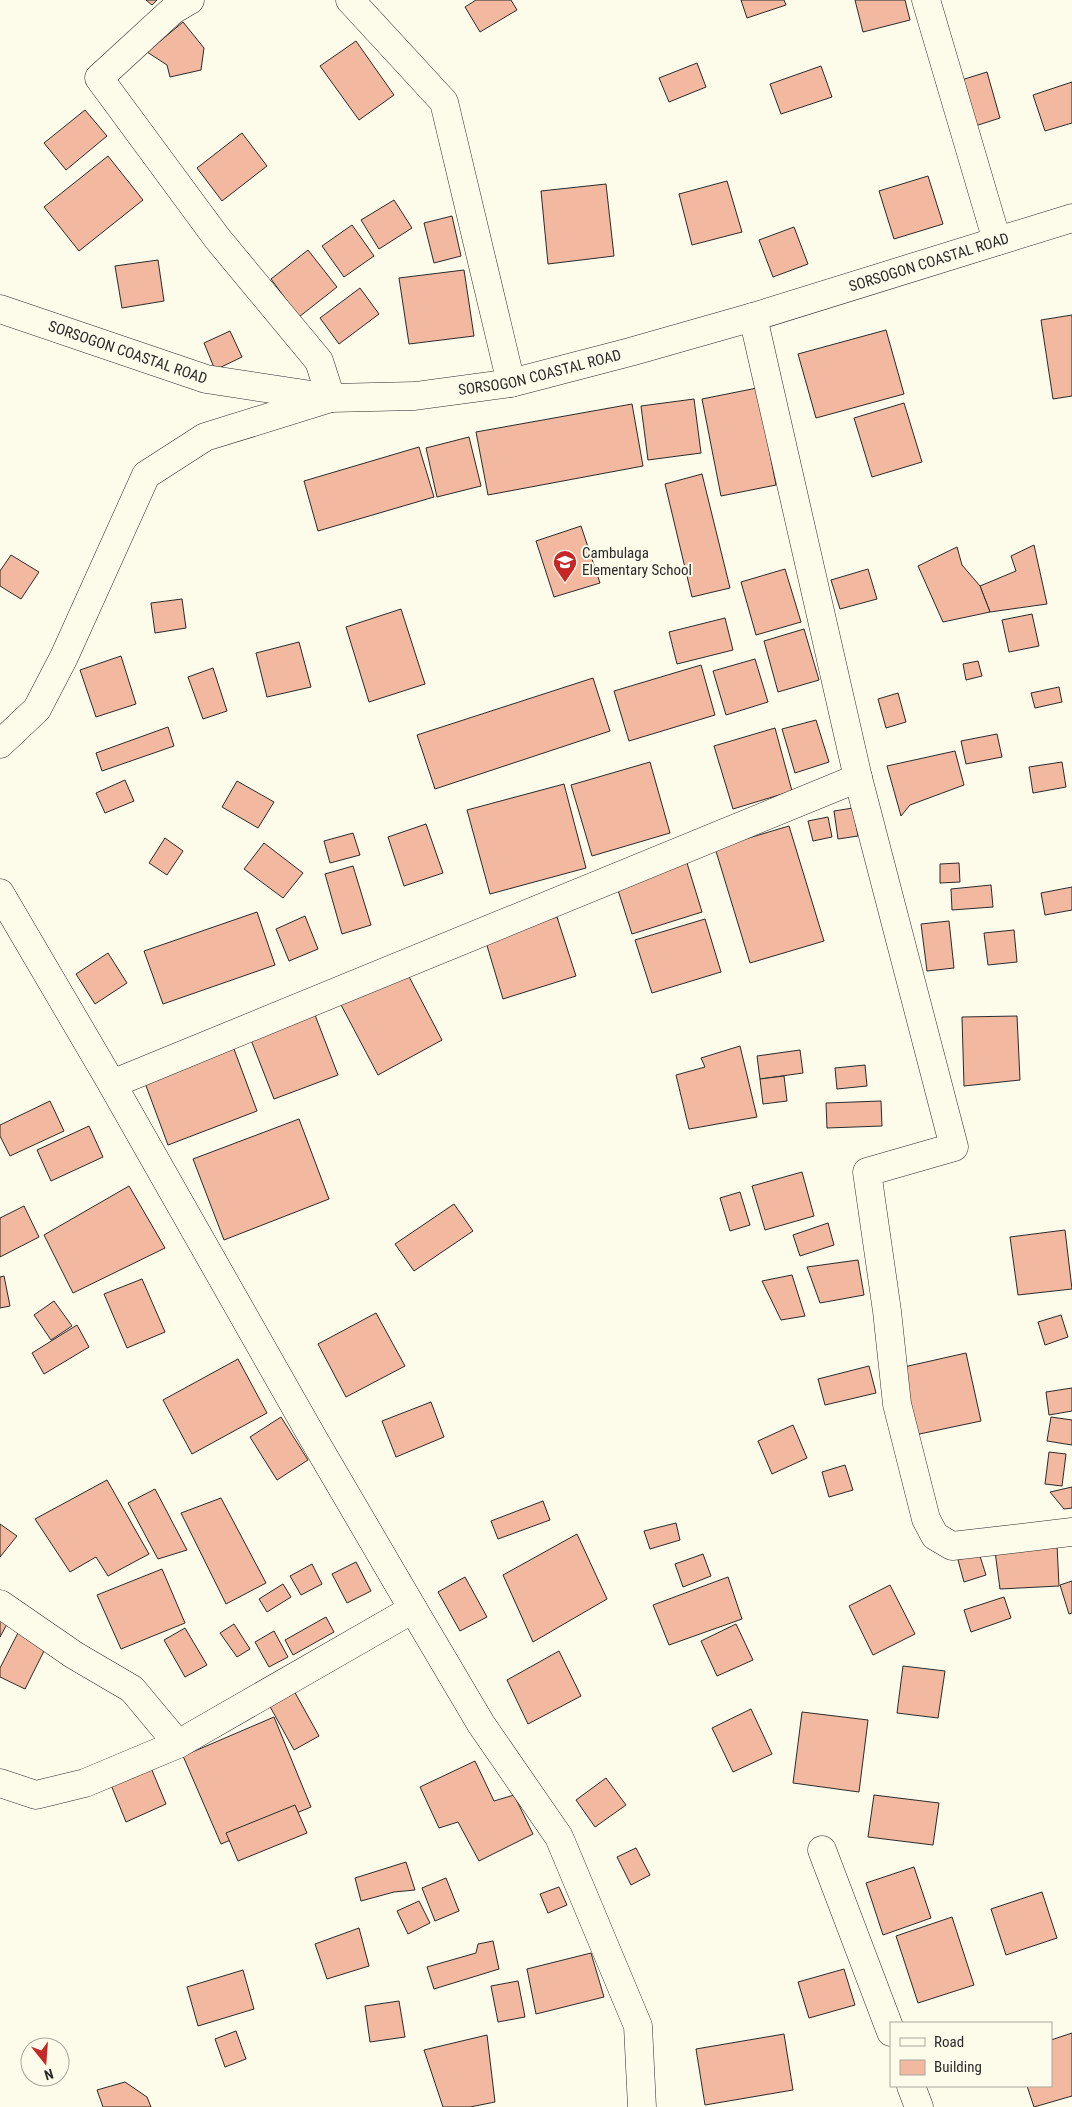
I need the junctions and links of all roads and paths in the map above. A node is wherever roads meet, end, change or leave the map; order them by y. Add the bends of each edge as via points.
1 (190, 0) edge
2 (350, 0) edge
3 (926, 0) edge
4 (1072, 218) edge
5 (997, 241) junction
6 (0, 309) edge
7 (752, 317) junction
8 (511, 384) junction
9 (331, 398) junction
10 (0, 744) edge
11 (858, 778) junction
12 (0, 893) edge
13 (112, 1084) junction
14 (1072, 1532) edge
15 (0, 1604) edge
16 (413, 1608) junction
17 (178, 1744) junction
18 (0, 1783) edge
19 (822, 1850) dead end
20 (890, 2029) edge
21 (911, 2087) edge
22 (642, 2107) edge
23 (919, 2107) edge

1 - 9 main road via 173,10 99,78 216,238 319,360
2 - 8 main road via 444,102
3 - 5 main road
4 - 5 main road, SORSOGON COASTAL ROAD
5 - 7 main road, SORSOGON COASTAL ROAD
6 - 9 main road, SORSOGON COASTAL ROAD via 206,379
7 - 8 main road, SORSOGON COASTAL ROAD
7 - 11 main road
8 - 9 main road, SORSOGON COASTAL ROAD via 416,396
9 - 10 main road via 205,437 146,475 64,657 37,709
11 - 13 main road
11 - 14 main road via 954,1147 867,1172 897,1404 926,1519 935,1536 952,1546
12 - 13 main road
13 - 16 main road
15 - 17 main road via 74,1655 132,1689
16 - 17 main road
16 - 22 main road via 481,1724 559,1836 638,2026
17 - 18 main road via 85,1783 36,1795
19 - 20 main road
21 - 23 main road

